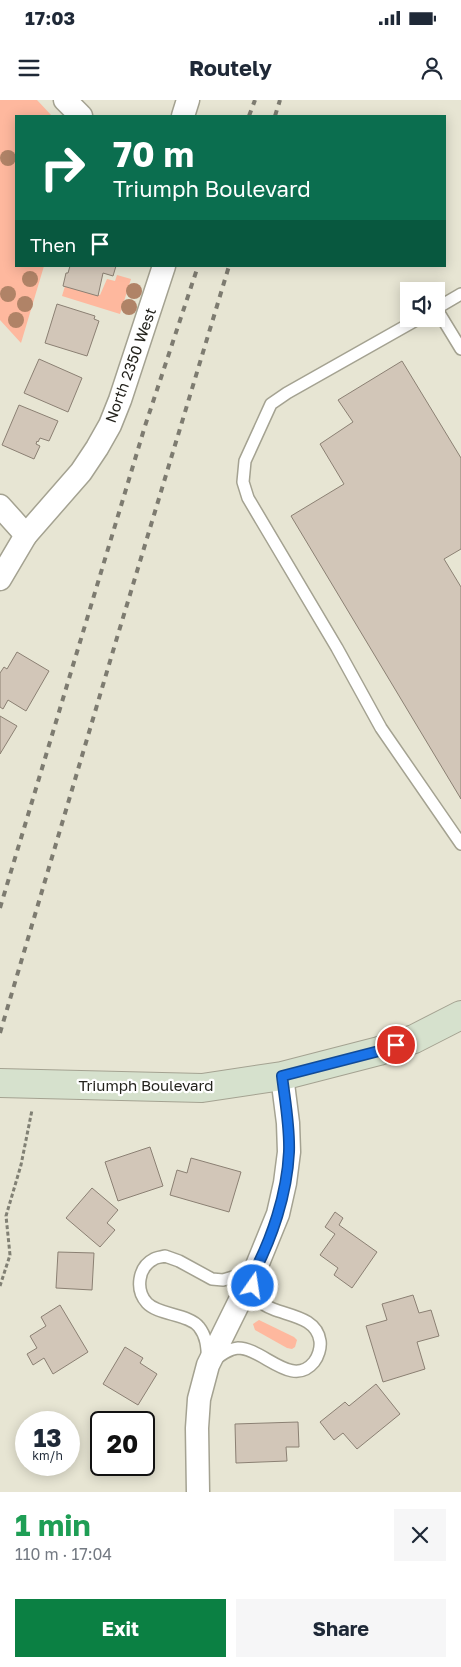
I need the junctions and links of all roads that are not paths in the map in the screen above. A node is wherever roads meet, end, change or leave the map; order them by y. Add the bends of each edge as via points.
1 (65, 100) edge
2 (188, 100) edge
3 (80, 115) edge
4 (183, 115) edge
5 (164, 267) edge
6 (461, 294) edge
7 (445, 303) edge
8 (445, 321) edge
9 (404, 327) edge
10 (461, 348) edge
11 (0, 506) edge
12 (26, 535) junction
13 (0, 580) edge
14 (461, 844) edge
15 (461, 1015) edge
16 (282, 1076) junction
17 (0, 1083) edge
18 (252, 1276) junction
19 (208, 1365) junction
20 (198, 1492) edge

1 - 3 street
2 - 4 street
5 - 12 street, North 2350 West via 110,425 81,472
6 - 7 lane
8 - 10 lane
9 - 14 lane via 271,404 245,461 243,482 256,513 381,728
11 - 12 street
12 - 13 street, North 2350 West
15 - 16 main road, Triumph Boulevard via 414,1039 379,1051
16 - 17 main road, Triumph Boulevard via 202,1088
16 - 18 street via 289,1152 285,1183 278,1214
18 - 19 street
18 - 19 lane via 261,1303 312,1324 320,1339 318,1354 306,1369 294,1372 237,1348
18 - 19 lane via 212,1279 179,1260 165,1256 154,1259 141,1274 140,1289 148,1304 198,1326 206,1342
19 - 20 street via 199,1399

